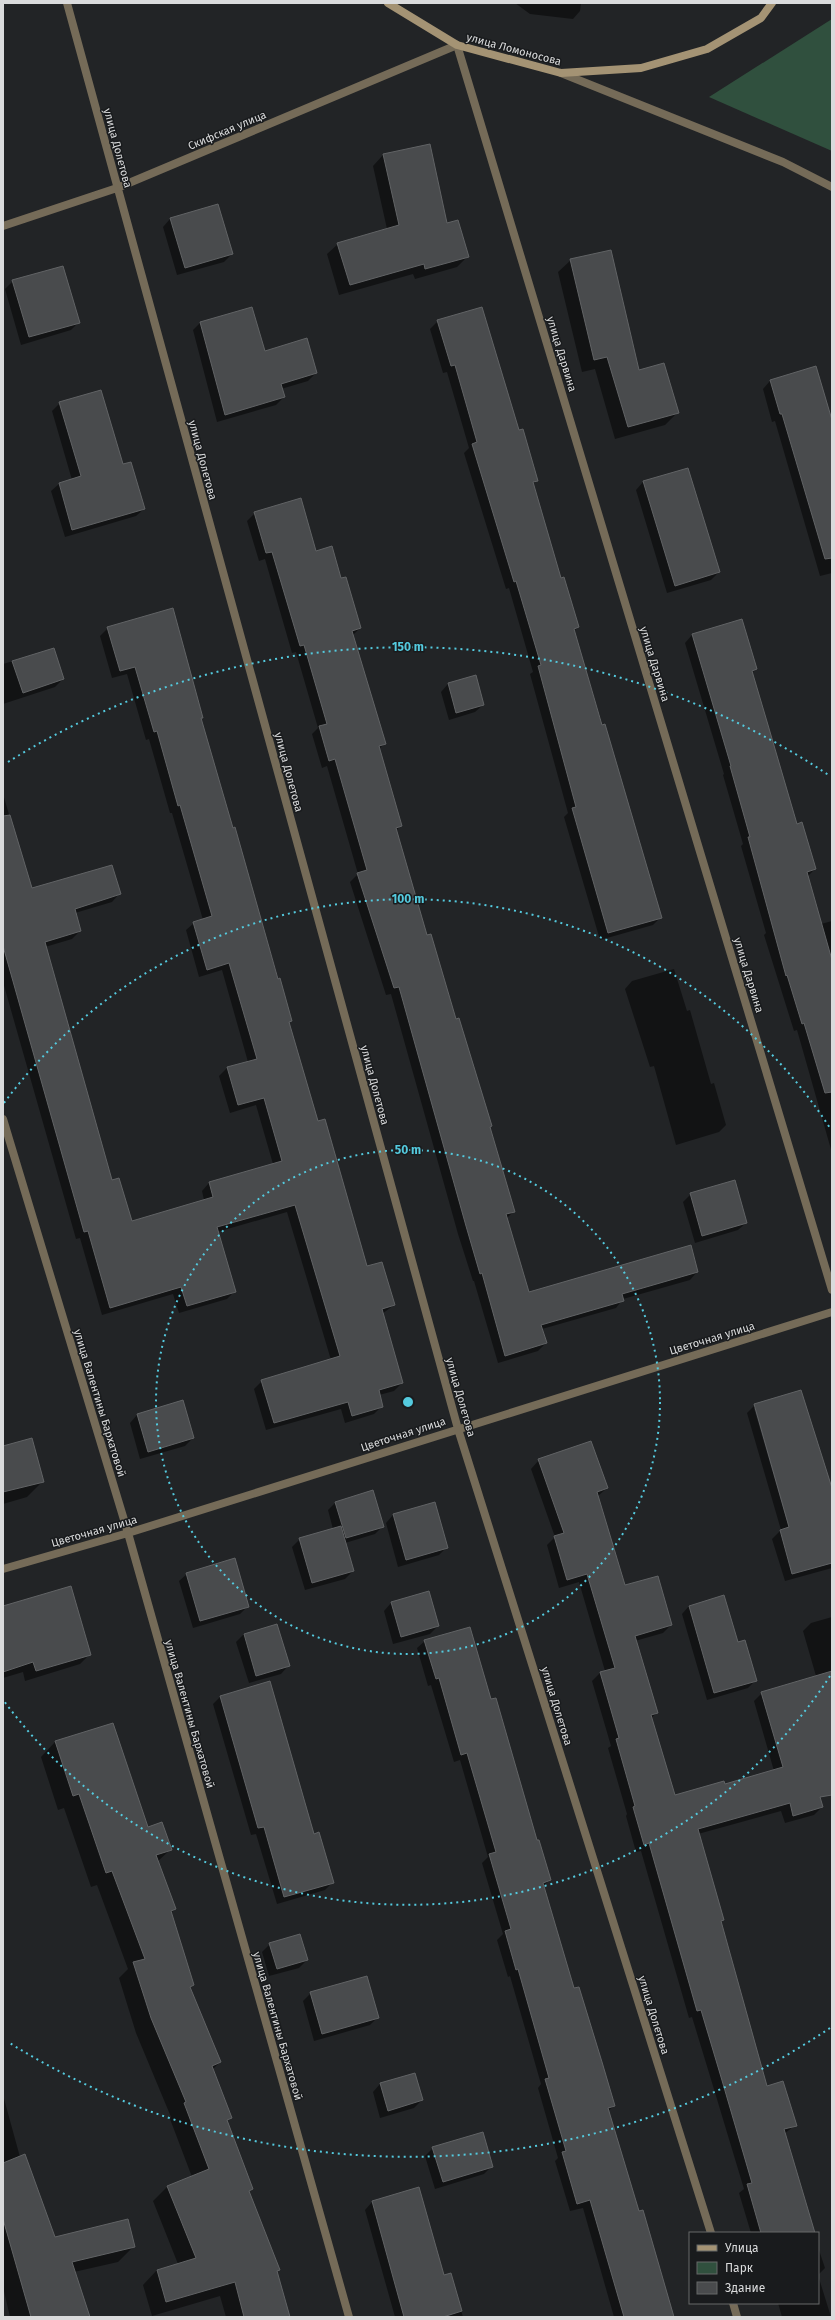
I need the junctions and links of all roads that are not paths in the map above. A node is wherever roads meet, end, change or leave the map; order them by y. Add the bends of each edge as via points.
1 (67, 3) edge
2 (388, 3) edge
3 (772, 3) edge
4 (457, 45) junction
5 (561, 73) junction
6 (832, 187) edge
7 (117, 188) junction
8 (3, 226) edge
9 (3, 1119) edge
10 (832, 1290) edge
11 (832, 1312) edge
12 (458, 1428) junction
13 (128, 1533) junction
14 (3, 1569) edge
15 (711, 2232) edge
16 (733, 2304) edge
17 (349, 2317) edge
18 (738, 2317) edge

1 - 7 street, улица Долетова
2 - 4 main road, улица Ломоносова
3 - 5 main road, улица Ломоносова via 762,18 707,49 641,68
4 - 5 main road, улица Ломоносова
4 - 7 street, Скифская улица
4 - 10 street, улица Дарвина
5 - 6 street via 783,162
7 - 8 street, Скифская улица
7 - 12 street, улица Долетова
9 - 13 street, улица Валентины Бархатовой
11 - 12 street, Цветочная улица
12 - 13 street, Цветочная улица
12 - 15 street, улица Долетова
13 - 14 street, Цветочная улица
13 - 17 street, улица Валентины Бархатовой
16 - 18 street

